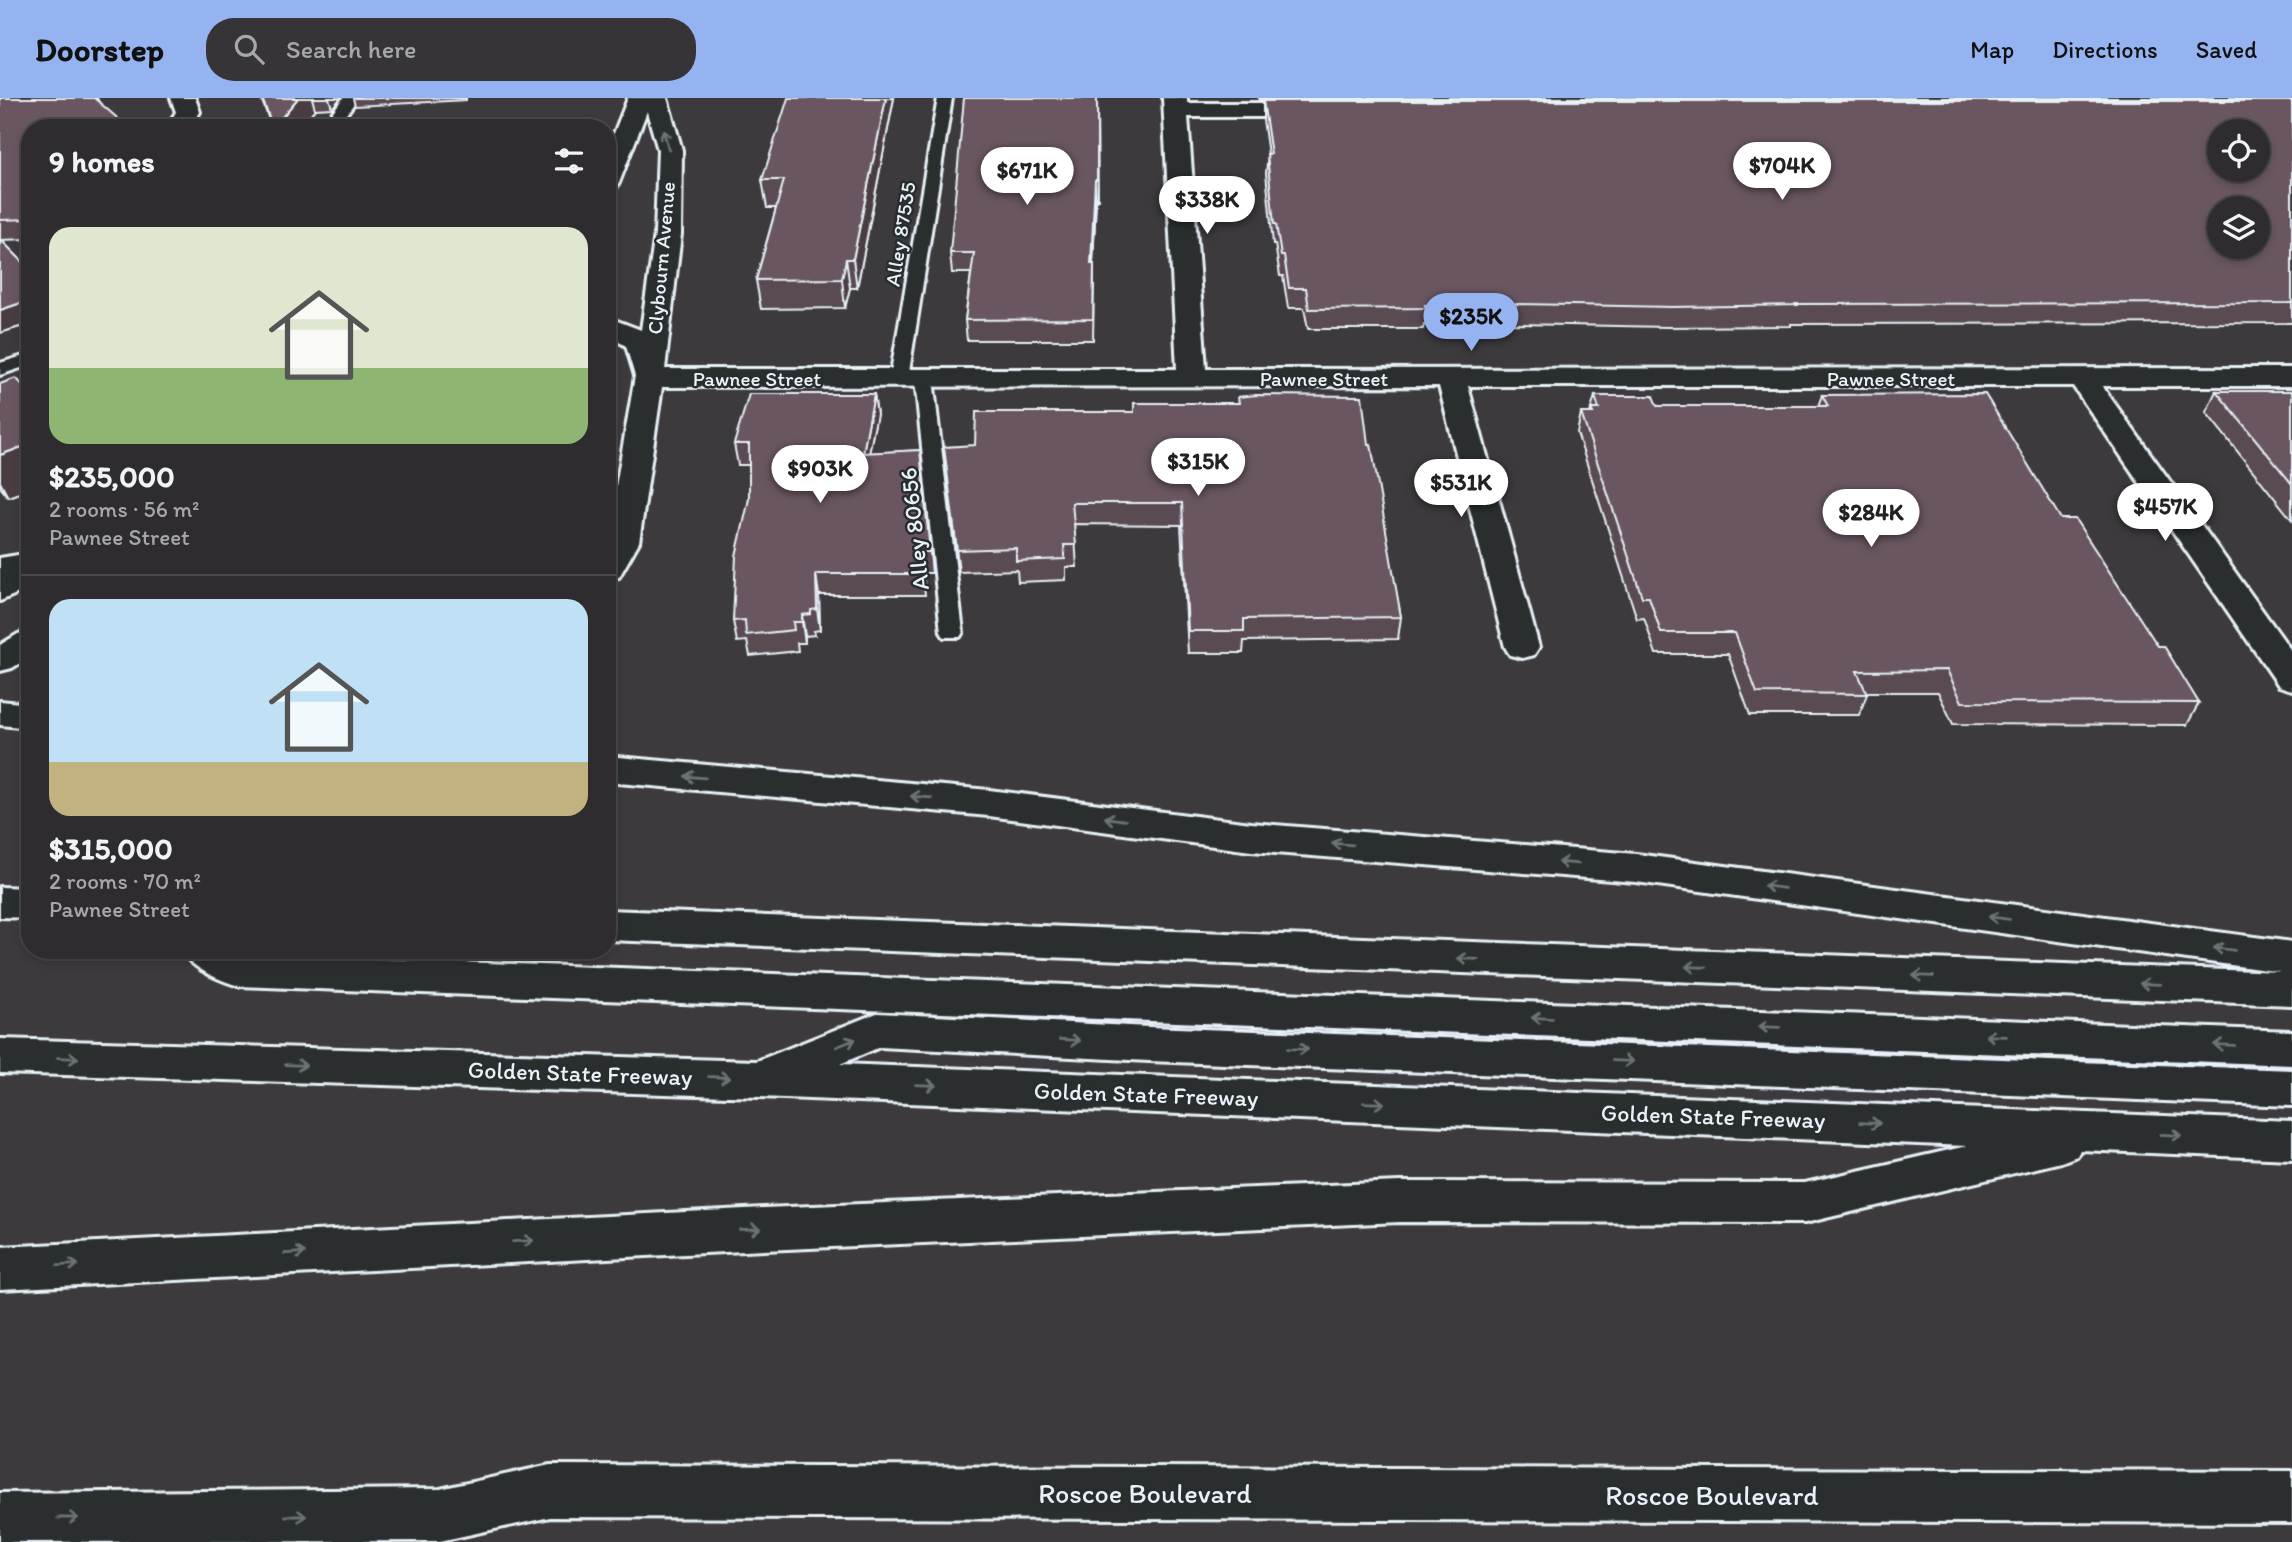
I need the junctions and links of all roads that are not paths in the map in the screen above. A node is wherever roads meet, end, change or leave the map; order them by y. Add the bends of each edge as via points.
1 (183, 98) edge
2 (351, 98) edge
3 (640, 98) edge
4 (655, 98) edge
5 (945, 98) edge
6 (1175, 104) edge
7 (1329, 110) edge
8 (184, 119) edge
9 (335, 119) edge
10 (616, 160) edge
11 (616, 328) edge
12 (21, 362) edge
13 (0, 369) edge
14 (1192, 377) junction
15 (2292, 377) edge
16 (649, 378) junction
17 (912, 378) junction
18 (1451, 378) junction
19 (2082, 378) junction
20 (616, 554) edge
21 (21, 564) edge
22 (0, 568) edge
23 (21, 579) edge
24 (0, 591) edge
25 (953, 632) dead end
26 (21, 647) edge
27 (1522, 647) dead end
28 (0, 660) edge
29 (2292, 678) edge
30 (0, 713) edge
31 (21, 715) edge
32 (616, 770) edge
33 (0, 902) edge
34 (21, 903) edge
35 (616, 925) edge
36 (2292, 958) edge
37 (219, 959) edge
38 (2292, 989) edge
39 (2292, 1048) edge
40 (0, 1056) edge
41 (760, 1079) junction
42 (2292, 1088) edge
43 (2109, 1132) junction
44 (2292, 1140) edge
45 (0, 1268) edge
46 (2292, 1497) edge
47 (0, 1518) edge
48 (438, 1528) edge

1 - 8 main road via 188,112
2 - 9 lane
3 - 10 main road
16 -> 4 main road, Clybourn Avenue via 668,221 670,150
5 - 17 lane, Alley 87535
6 - 7 main road
6 - 14 main road
11 - 16 main road, Clybourn Avenue via 642,344
12 - 13 lane
14 - 17 main road, Pawnee Street
14 - 18 main road, Pawnee Street
15 - 19 main road, Pawnee Street
16 - 17 main road, Pawnee Street
16 - 20 main road, Clybourn Avenue via 623,542
17 - 25 lane, Alley 80656
18 - 19 main road, Pawnee Street
18 - 27 main road
19 - 29 main road
21 - 22 main road
23 - 24 main road
26 - 28 main road
30 - 31 main road
36 -> 32 main road via 1636,868 1251,837 989,803
33 - 34 main road
38 -> 35 main road
39 -> 37 main road via 239,970
40 -> 41 main road, Golden State Freeway
41 -> 42 main road via 877,1030
41 -> 43 main road, Golden State Freeway
43 -> 44 main road, Golden State Freeway
45 -> 43 main road via 764,1228 1400,1202 1805,1203
46 - 48 main road, Roscoe Boulevard via 550,1491
47 -> 48 main road, Roscoe Boulevard

